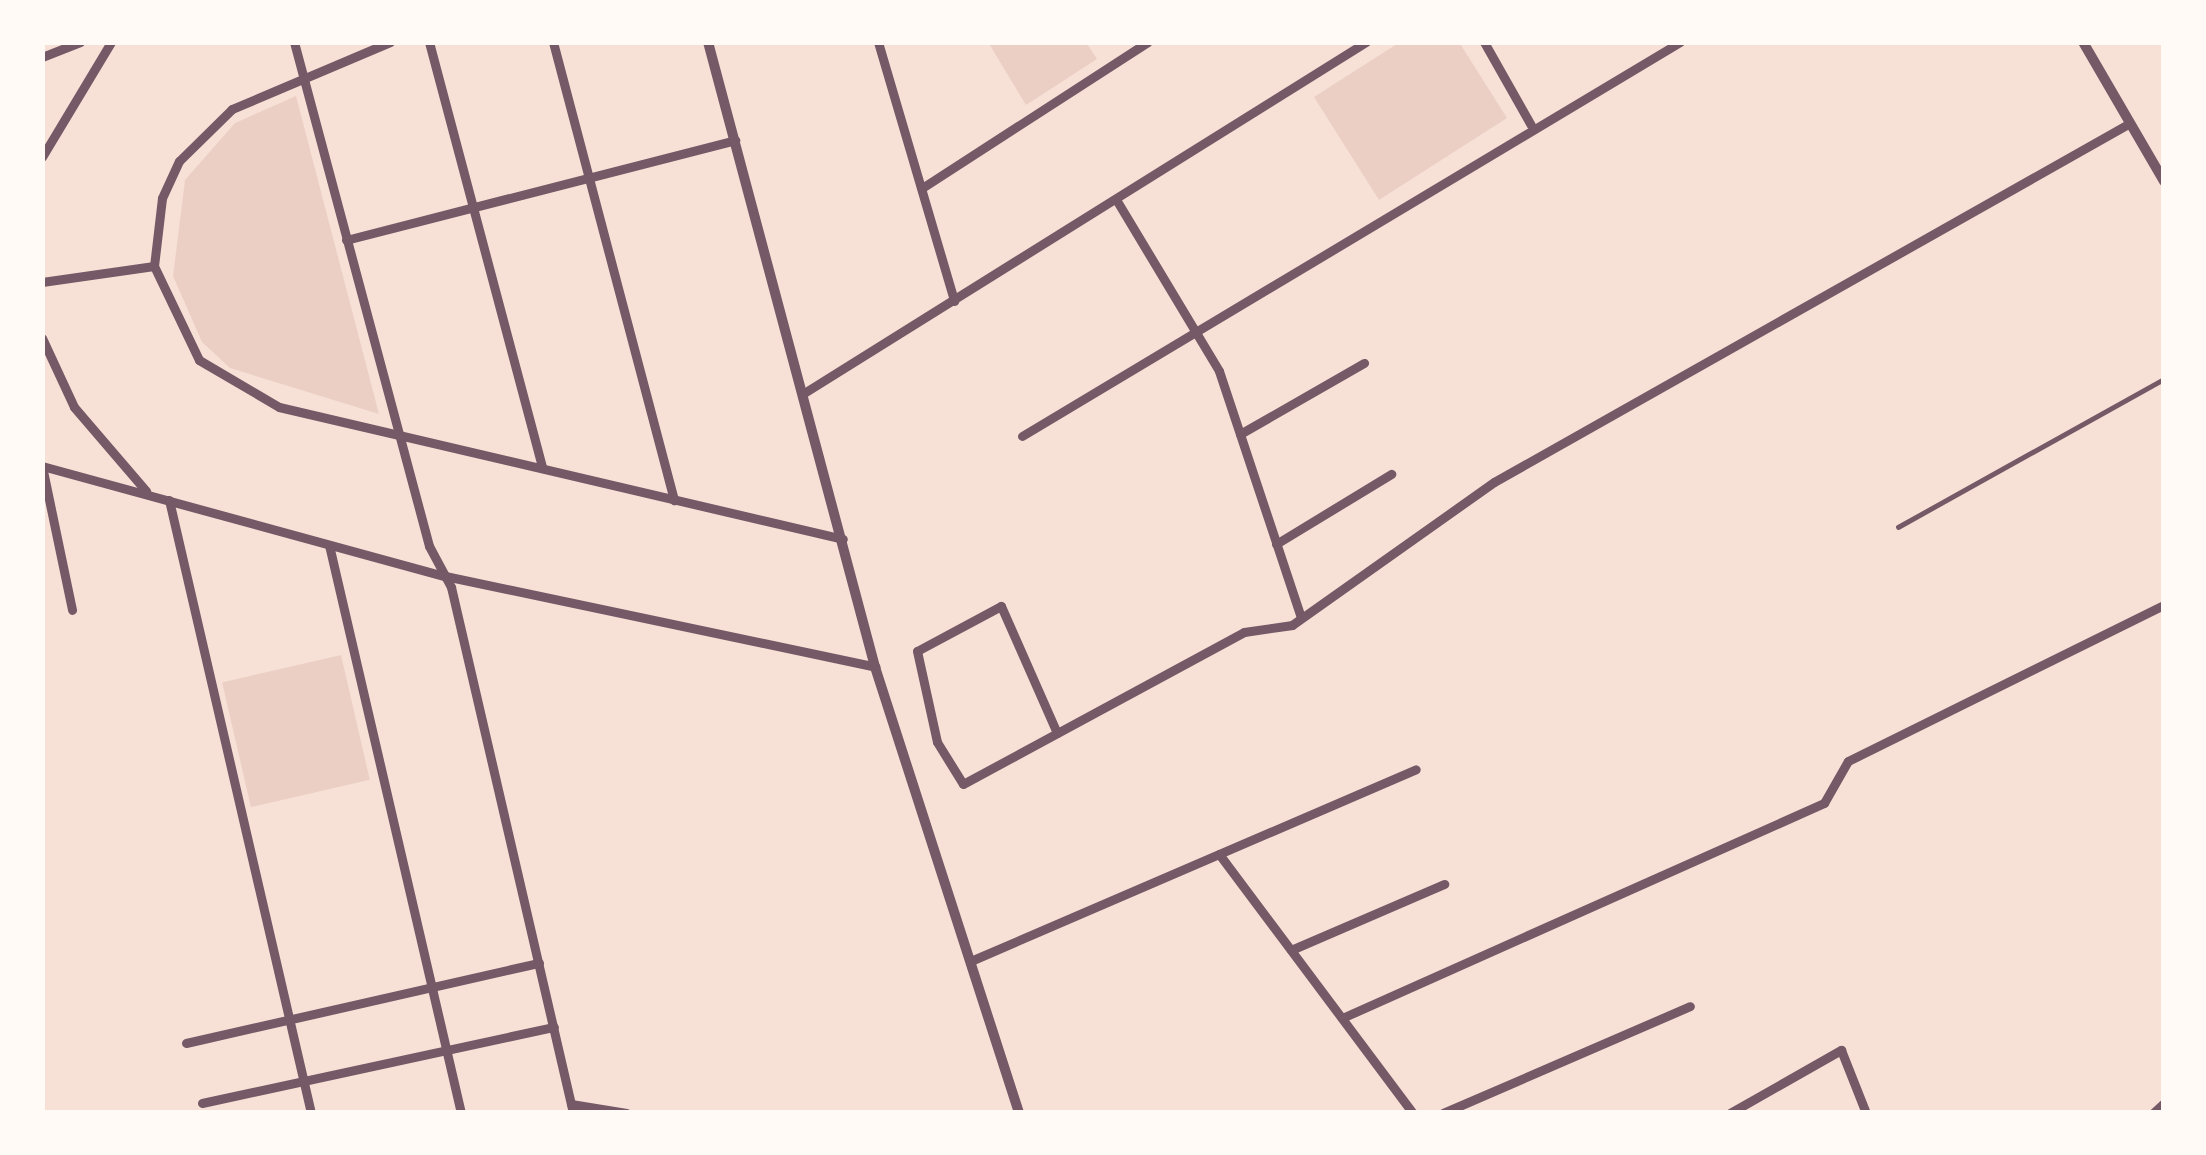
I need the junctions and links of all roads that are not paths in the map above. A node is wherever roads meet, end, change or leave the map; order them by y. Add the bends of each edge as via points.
1 (80, 42) edge
2 (111, 42) edge
3 (293, 42) edge
4 (390, 42) edge
5 (429, 42) edge
6 (553, 42) edge
7 (708, 42) edge
8 (878, 42) edge
9 (1148, 42) edge
10 (1366, 42) edge
11 (1484, 42) edge
12 (1680, 42) edge
13 (2083, 42) edge
14 (42, 57) edge
15 (304, 78) junction
16 (2130, 123) junction
17 (1531, 125) junction
18 (735, 140) junction
19 (42, 158) edge
20 (589, 177) junction
21 (2164, 181) edge
22 (922, 188) junction
23 (1117, 201) junction
24 (473, 207) junction
25 (346, 240) junction
26 (154, 266) junction
27 (42, 282) edge
28 (954, 301) junction
29 (1197, 331) junction
30 (42, 338) edge
31 (1364, 363) dead end
32 (2164, 379) edge
33 (808, 390) junction
34 (1240, 434) junction
35 (398, 435) junction
36 (1022, 436) dead end
37 (42, 466) edge
38 (542, 468) junction
39 (1391, 474) dead end
40 (150, 494) junction
41 (170, 500) junction
42 (674, 500) junction
43 (1898, 527) dead end
44 (843, 539) junction
45 (1276, 544) junction
46 (328, 545) junction
47 (445, 576) junction
48 (2164, 605) edge
49 (72, 610) dead end
50 (1300, 618) junction
51 (875, 667) junction
52 (1057, 733) junction
53 (1416, 769) dead end
54 (1219, 854) junction
55 (1444, 884) dead end
56 (1291, 950) junction
57 (973, 961) junction
58 (539, 963) junction
59 (432, 987) junction
60 (1690, 1006) dead end
61 (1342, 1018) junction
62 (289, 1020) junction
63 (554, 1027) junction
64 (186, 1043) dead end
65 (446, 1050) junction
66 (303, 1082) junction
67 (202, 1103) dead end
68 (2164, 1103) edge
69 (572, 1108) edge
70 (1746, 1109) edge
71 (311, 1113) edge
72 (461, 1113) edge
73 (626, 1113) edge
74 (1018, 1113) edge
75 (1413, 1113) edge
76 (1443, 1113) edge
77 (1730, 1113) edge
78 (1866, 1113) edge
79 (2153, 1113) edge

1 - 14 street
2 - 19 street
3 - 15 street
4 - 15 street
5 - 24 street
6 - 20 street
7 - 18 street
8 - 22 street
9 - 22 street
10 - 23 street
11 - 17 street
12 - 17 street
13 - 16 street
15 - 25 street
15 - 26 street via 203,130 162,198
16 - 21 street
16 - 50 street via 1494,482
17 - 29 street
18 - 20 street
18 - 33 street
20 - 24 street
20 - 42 street
22 - 28 street
23 - 28 street
23 - 29 street
24 - 25 street
24 - 38 street
25 - 35 street
26 - 27 street
26 - 35 street via 179,334 221,380
28 - 33 street
29 - 34 street
29 - 36 street
30 - 40 street via 74,407
31 - 34 street
32 - 43 lane
33 - 44 street
34 - 45 street
35 - 38 street
35 - 47 street
37 - 40 street
37 - 49 street
38 - 42 street
39 - 45 street
40 - 41 street
41 - 46 street
41 - 62 street
42 - 44 street
44 - 51 street
45 - 50 street
46 - 47 street
46 - 59 street
47 - 51 street
47 - 58 street
48 - 61 street via 1848,761 1824,803
50 - 52 street via 1244,632
51 - 57 street
52 - 52 street via 1001,606 917,651 956,782
53 - 54 street
54 - 56 street
54 - 57 street
55 - 56 street
56 - 61 street
57 - 74 street
58 - 59 street
58 - 63 street
59 - 62 street
59 - 65 street
60 - 76 street
61 - 75 street
62 - 64 street
62 - 66 street
63 - 65 street
63 - 69 street
65 - 66 street
65 - 72 street
66 - 67 street
66 - 71 street
68 - 79 street
69 - 73 street
70 - 77 street
70 - 78 street via 1841,1050

